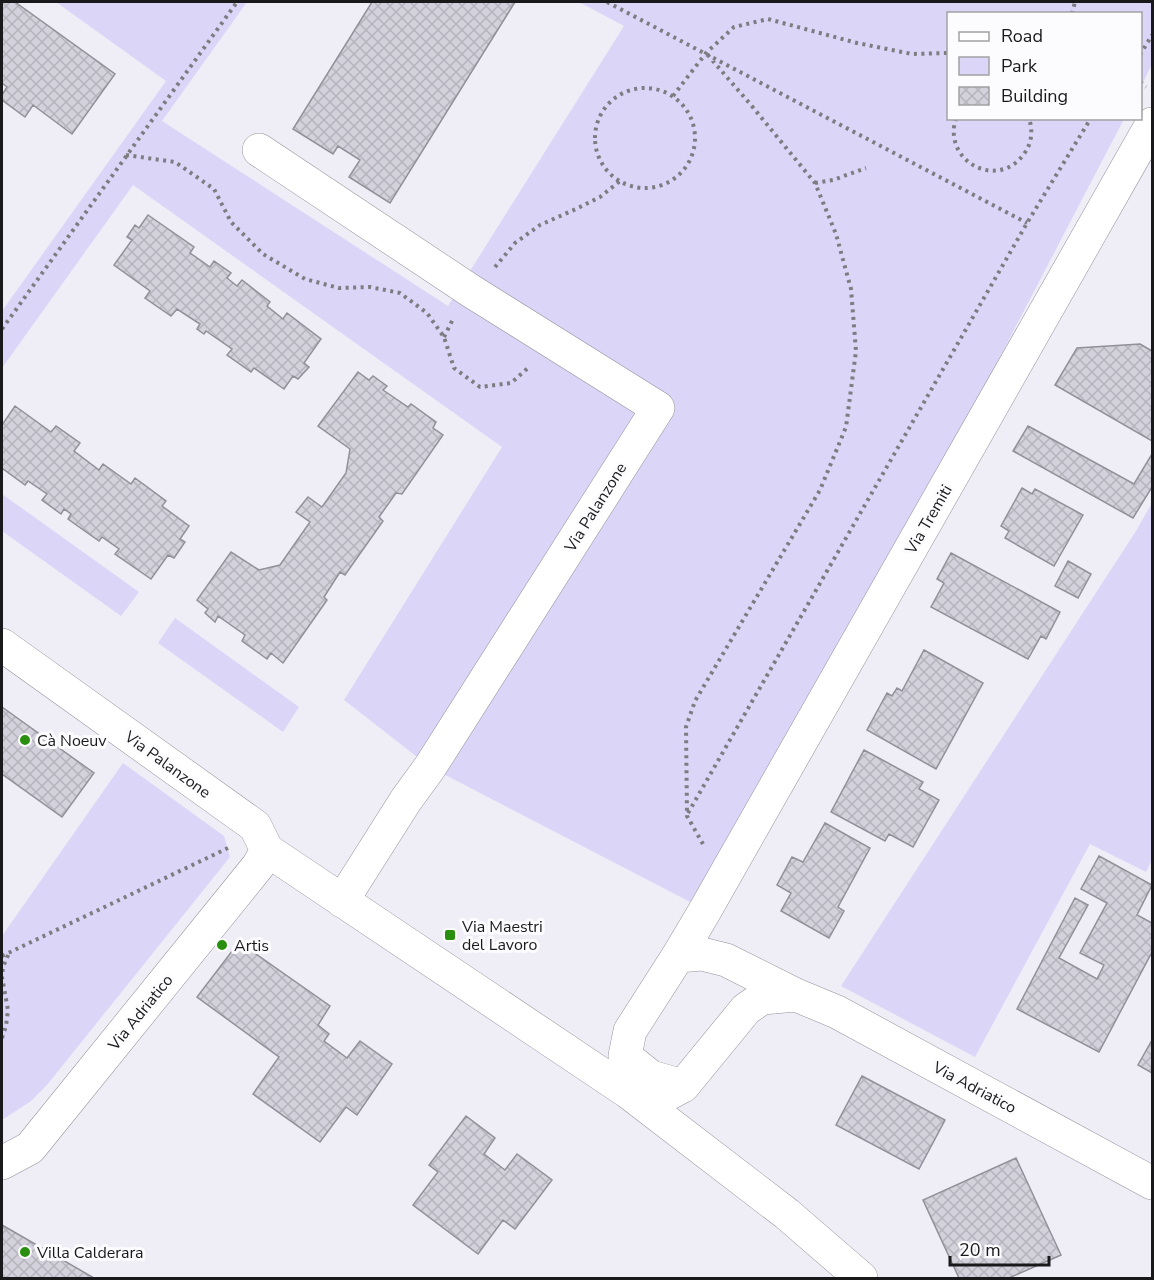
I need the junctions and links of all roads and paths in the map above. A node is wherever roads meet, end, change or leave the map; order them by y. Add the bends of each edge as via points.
1 (237, 2) edge
2 (607, 2) edge
3 (1152, 34) edge
4 (1142, 52) edge
5 (706, 53) junction
6 (947, 53) edge
7 (1142, 84) edge
8 (1146, 87) dead end
9 (673, 96) junction
10 (955, 120) edge
11 (1029, 120) edge
12 (1090, 120) edge
13 (1152, 124) edge
14 (259, 150) dead end
15 (126, 154) junction
16 (866, 168) dead end
17 (620, 181) junction
18 (815, 183) junction
19 (1027, 223) junction
20 (466, 288) junction
21 (2, 329) edge
22 (444, 337) junction
23 (550, 340) junction
24 (2, 645) edge
25 (687, 816) junction
26 (703, 844) dead end
27 (252, 847) junction
28 (342, 901) junction
29 (703, 914) junction
30 (10, 952) junction
31 (2, 956) edge
32 (678, 956) junction
33 (726, 960) junction
34 (796, 994) junction
35 (746, 1009) junction
36 (630, 1031) junction
37 (2, 1038) edge
38 (570, 1053) junction
39 (683, 1086) junction
40 (628, 1092) junction
41 (687, 1138) junction
42 (2, 1163) edge
43 (1152, 1183) edge
44 (861, 1278) edge

1 - 15 path
2 - 5 path
3 - 4 path
5 - 6 path via 734,27 768,19 912,54
5 - 9 path
5 - 18 path
5 - 19 path
7 - 8 path
9 - 17 path via 686,108 693,124 696,141 692,158 678,176 664,185 647,188
9 - 17 path via 644,88 627,91 612,100 601,115 597,149 603,165
10 - 11 path via 954,141 960,153 973,166 994,171 1018,162 1029,147
12 - 19 path
13 - 29 street, Via Tremiti
14 - 20 street, Via Palanzone
15 - 21 path
15 - 22 path via 175,162 214,189 231,222 263,254 305,279 339,288 370,287 400,292 427,313
16 - 18 path
17 - 20 path via 600,197 540,225 515,243 483,280
18 - 25 path via 836,234 851,289 856,351 846,427 820,490 695,702 686,727
19 - 25 path
20 - 22 path
20 - 23 street, Via Palanzone
22 - 23 path via 454,368 480,387 511,383
23 - 28 street, Via Palanzone via 658,408
24 - 27 street, Via Palanzone via 255,826
25 - 26 path
27 - 28 street
27 - 30 path
27 - 42 street, Via Adriatico via 258,866 30,1148
28 - 38 street
29 - 32 street, Via Tremiti
29 - 33 street via 712,940
30 - 31 path
30 - 37 path via 2,976 8,1010
32 - 33 street, Via Adriatico via 702,954
32 - 36 street
33 - 34 street, Via Adriatico
33 - 35 street via 750,990
34 - 35 street via 762,998
34 - 43 street, Via Adriatico via 837,1012
35 - 39 street
36 - 38 street via 603,1048
36 - 39 street via 625,1056 651,1077
38 - 40 street
39 - 40 street via 662,1097
39 - 41 street via 678,1111
40 - 41 street
41 - 44 street via 787,1214

